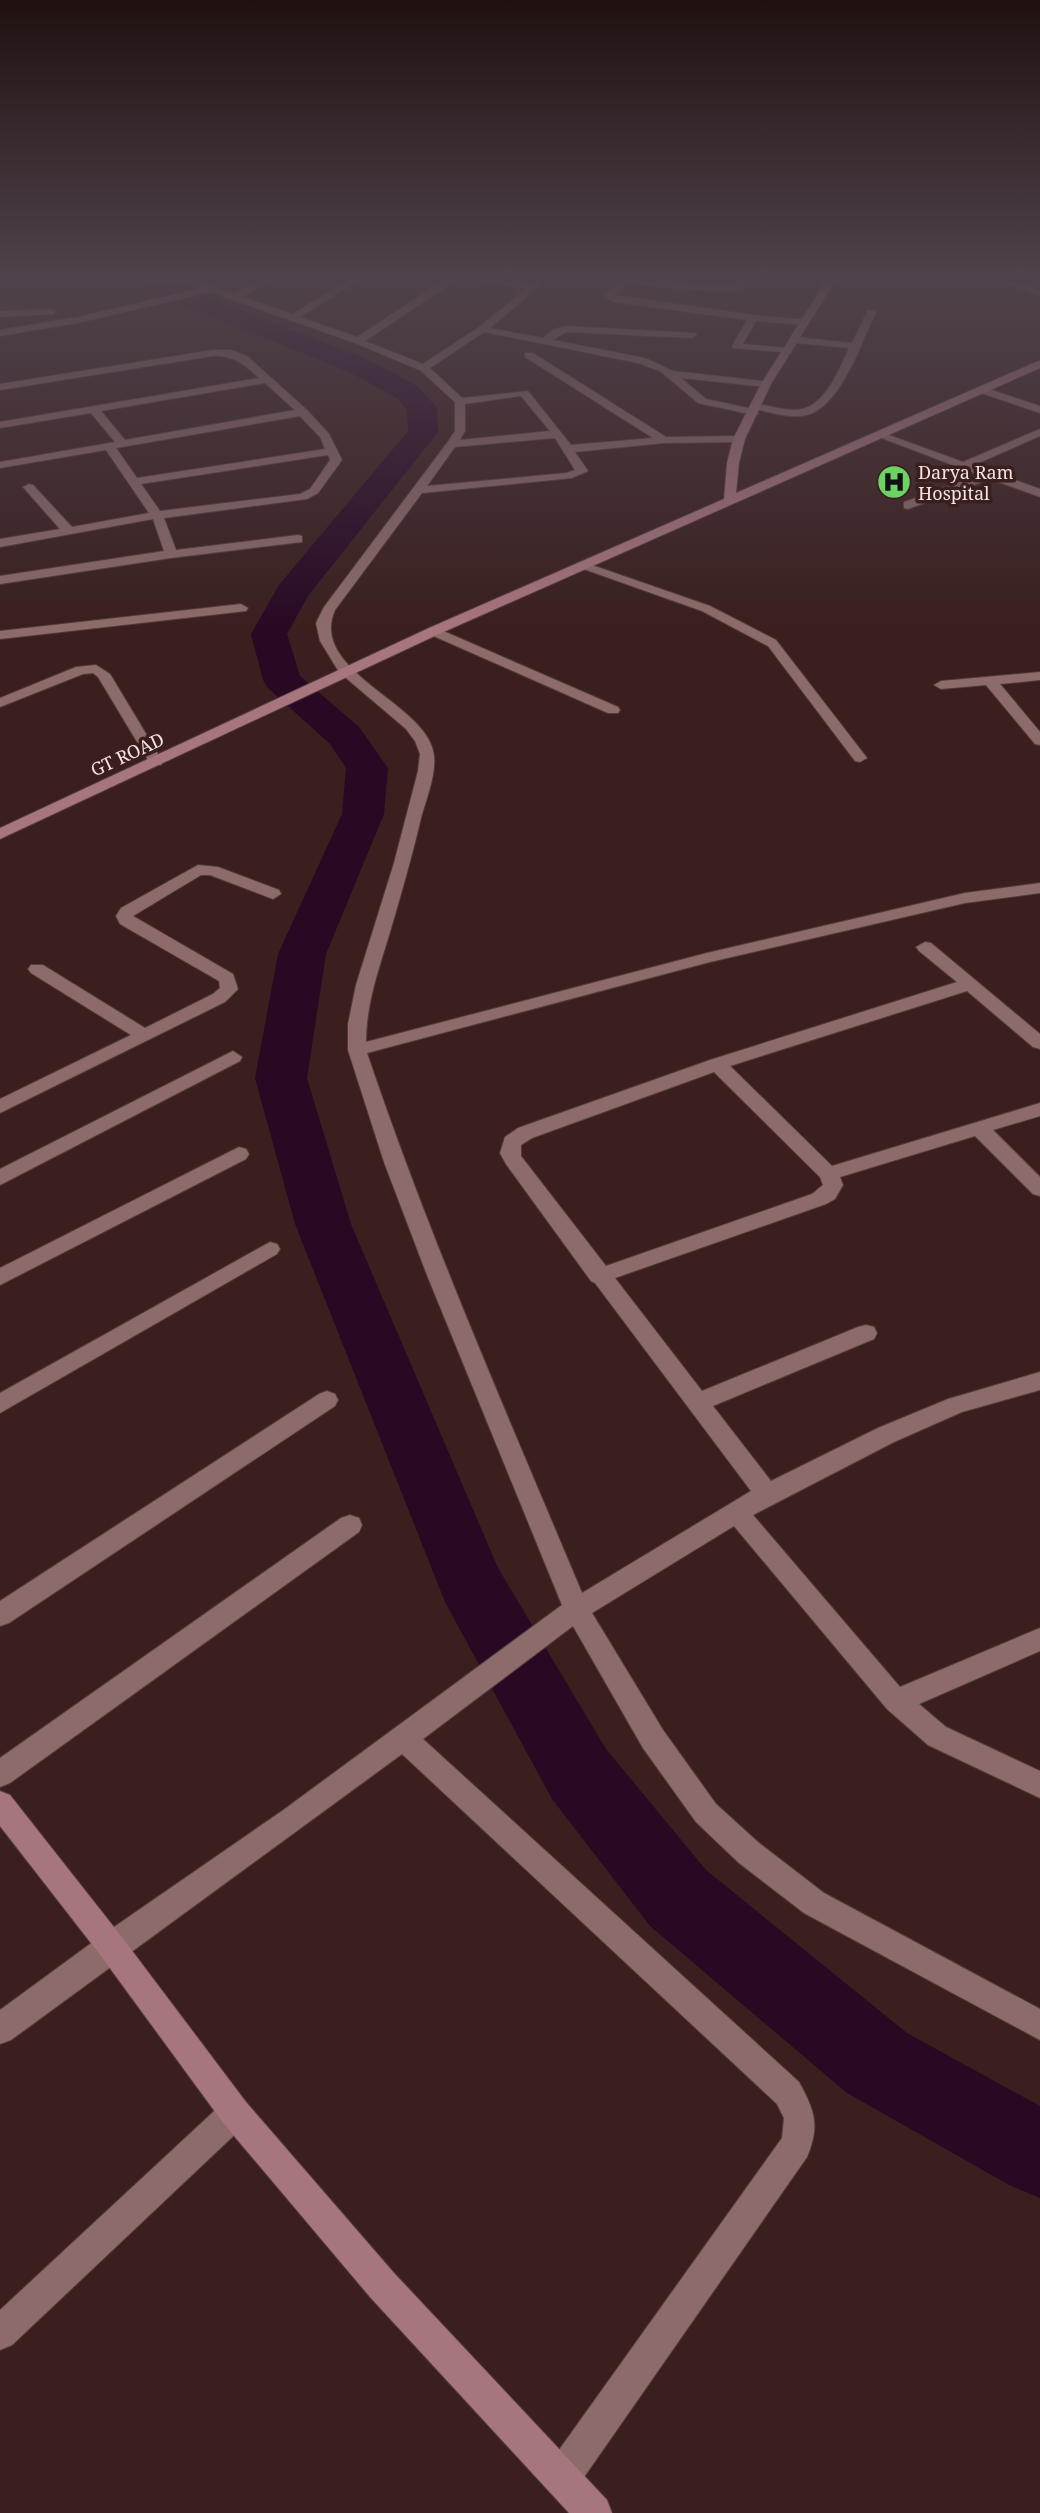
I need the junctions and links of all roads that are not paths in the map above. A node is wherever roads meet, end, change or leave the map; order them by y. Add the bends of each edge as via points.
1 (188, 393) edge
2 (282, 393) edge
3 (452, 393) edge
4 (522, 393) edge
5 (524, 393) edge
6 (590, 393) edge
7 (693, 393) edge
8 (762, 393) edge
9 (827, 393) edge
10 (980, 393) edge
11 (992, 393) edge
12 (460, 401) junction
13 (94, 409) junction
14 (755, 410) junction
15 (1040, 410) edge
16 (303, 412) junction
17 (0, 425) edge
18 (1040, 432) edge
19 (558, 434) junction
20 (881, 436) junction
21 (739, 439) junction
22 (664, 440) junction
23 (123, 444) junction
24 (452, 444) junction
25 (109, 446) junction
26 (568, 449) junction
27 (334, 450) junction
28 (0, 464) edge
29 (965, 465) junction
30 (990, 474) junction
31 (1040, 480) edge
32 (134, 482) junction
33 (1023, 486) junction
34 (29, 487) dead end
35 (417, 490) junction
36 (1040, 493) edge
37 (730, 499) junction
38 (908, 505) dead end
39 (157, 515) junction
40 (68, 530) junction
41 (298, 539) dead end
42 (0, 543) edge
43 (171, 554) junction
44 (582, 565) junction
45 (0, 580) edge
46 (241, 608) dead end
47 (434, 631) junction
48 (0, 635) edge
49 (339, 676) junction
50 (1040, 676) edge
51 (990, 681) junction
52 (941, 685) dead end
53 (0, 703) edge
54 (613, 709) dead end
55 (1040, 741) edge
56 (860, 758) dead end
57 (156, 762) junction
58 (0, 834) edge
59 (1040, 888) edge
60 (273, 894) dead end
61 (925, 947) dead end
62 (37, 969) dead end
63 (970, 984) junction
64 (144, 1035) junction
65 (1040, 1043) edge
66 (358, 1050) junction
67 (233, 1057) dead end
68 (717, 1064) junction
69 (4, 1099) edge
70 (1040, 1109) edge
71 (979, 1128) junction
72 (239, 1154) dead end
73 (828, 1174) junction
74 (0, 1178) edge
75 (1040, 1189) edge
76 (270, 1249) dead end
77 (599, 1276) junction
78 (0, 1277) edge
79 (866, 1333) dead end
80 (1040, 1381) edge
81 (327, 1400) dead end
82 (696, 1403) junction
83 (0, 1404) edge
84 (766, 1494) junction
85 (736, 1512) junction
86 (350, 1525) dead end
87 (576, 1609) junction
88 (0, 1615) edge
89 (1040, 1639) edge
90 (896, 1701) junction
91 (403, 1738) junction
92 (0, 1774) edge
93 (1040, 1785) edge
94 (0, 1804) edge
95 (111, 1946) junction
96 (1040, 2025) edge
97 (0, 2028) edge
98 (235, 2113) junction
99 (0, 2333) edge
100 (562, 2477) junction
101 (594, 2513) edge

1 - 13 street
2 - 16 street
3 - 12 street
4 - 12 street
5 - 19 street
6 - 22 street
7 - 14 street via 717,407
8 - 14 main road
9 - 14 street via 814,409 799,413
10 - 20 main road, GT ROAD
11 - 15 street
12 - 24 street via 460,431
13 - 17 street
13 - 23 street
14 - 21 main road
16 - 23 street
16 - 27 street
18 - 29 street
19 - 24 street
19 - 26 street
20 - 29 street
20 - 37 main road, GT ROAD
21 - 22 street
21 - 37 main road
22 - 26 street
23 - 25 street
24 - 35 street
25 - 28 street
25 - 32 street
26 - 35 street via 581,468 579,474
27 - 32 street
27 - 39 street via 333,467 308,496
29 - 30 street
30 - 33 street
30 - 38 street
31 - 33 street
32 - 39 street
33 - 36 street
34 - 40 street
35 - 49 street via 323,623
37 - 44 main road, GT ROAD
39 - 40 street
39 - 43 street
40 - 42 street
41 - 43 street
43 - 45 street
44 - 47 main road, GT ROAD
44 - 56 lane via 729,619 772,643
46 - 48 street
47 - 49 main road, GT ROAD
47 - 54 street
49 - 57 main road, GT ROAD
49 - 66 street via 411,726 427,754 402,863 365,985 357,1024
50 - 51 street
51 - 52 street
51 - 55 street
53 - 57 street via 81,670 96,669
57 - 58 main road, GT ROAD
59 - 66 street via 965,898 707,958
60 - 64 street via 212,870 198,870 127,912 127,920 230,983 219,998
61 - 63 street
62 - 64 street
63 - 65 street
63 - 68 street
64 - 69 street
66 - 87 street via 394,1163
67 - 74 street
68 - 73 street
68 - 77 street via 525,1133 512,1142 513,1160
70 - 71 street
71 - 73 street
71 - 75 street
72 - 78 street
73 - 77 street via 833,1185 819,1199
76 - 83 street
77 - 82 street
79 - 82 street
80 - 84 street via 956,1405
81 - 88 street
82 - 84 street
84 - 85 street
85 - 87 street
85 - 90 street
86 - 92 street
87 - 91 street
87 - 96 street via 653,1739 706,1813 749,1853 814,1903
89 - 90 street
90 - 93 street via 937,1736
91 - 95 street
91 - 100 street via 788,2092 800,2115 802,2130 796,2146
94 - 95 main road
95 - 97 street
95 - 98 main road
98 - 99 street
98 - 100 main road via 382,2285
100 - 101 main road

